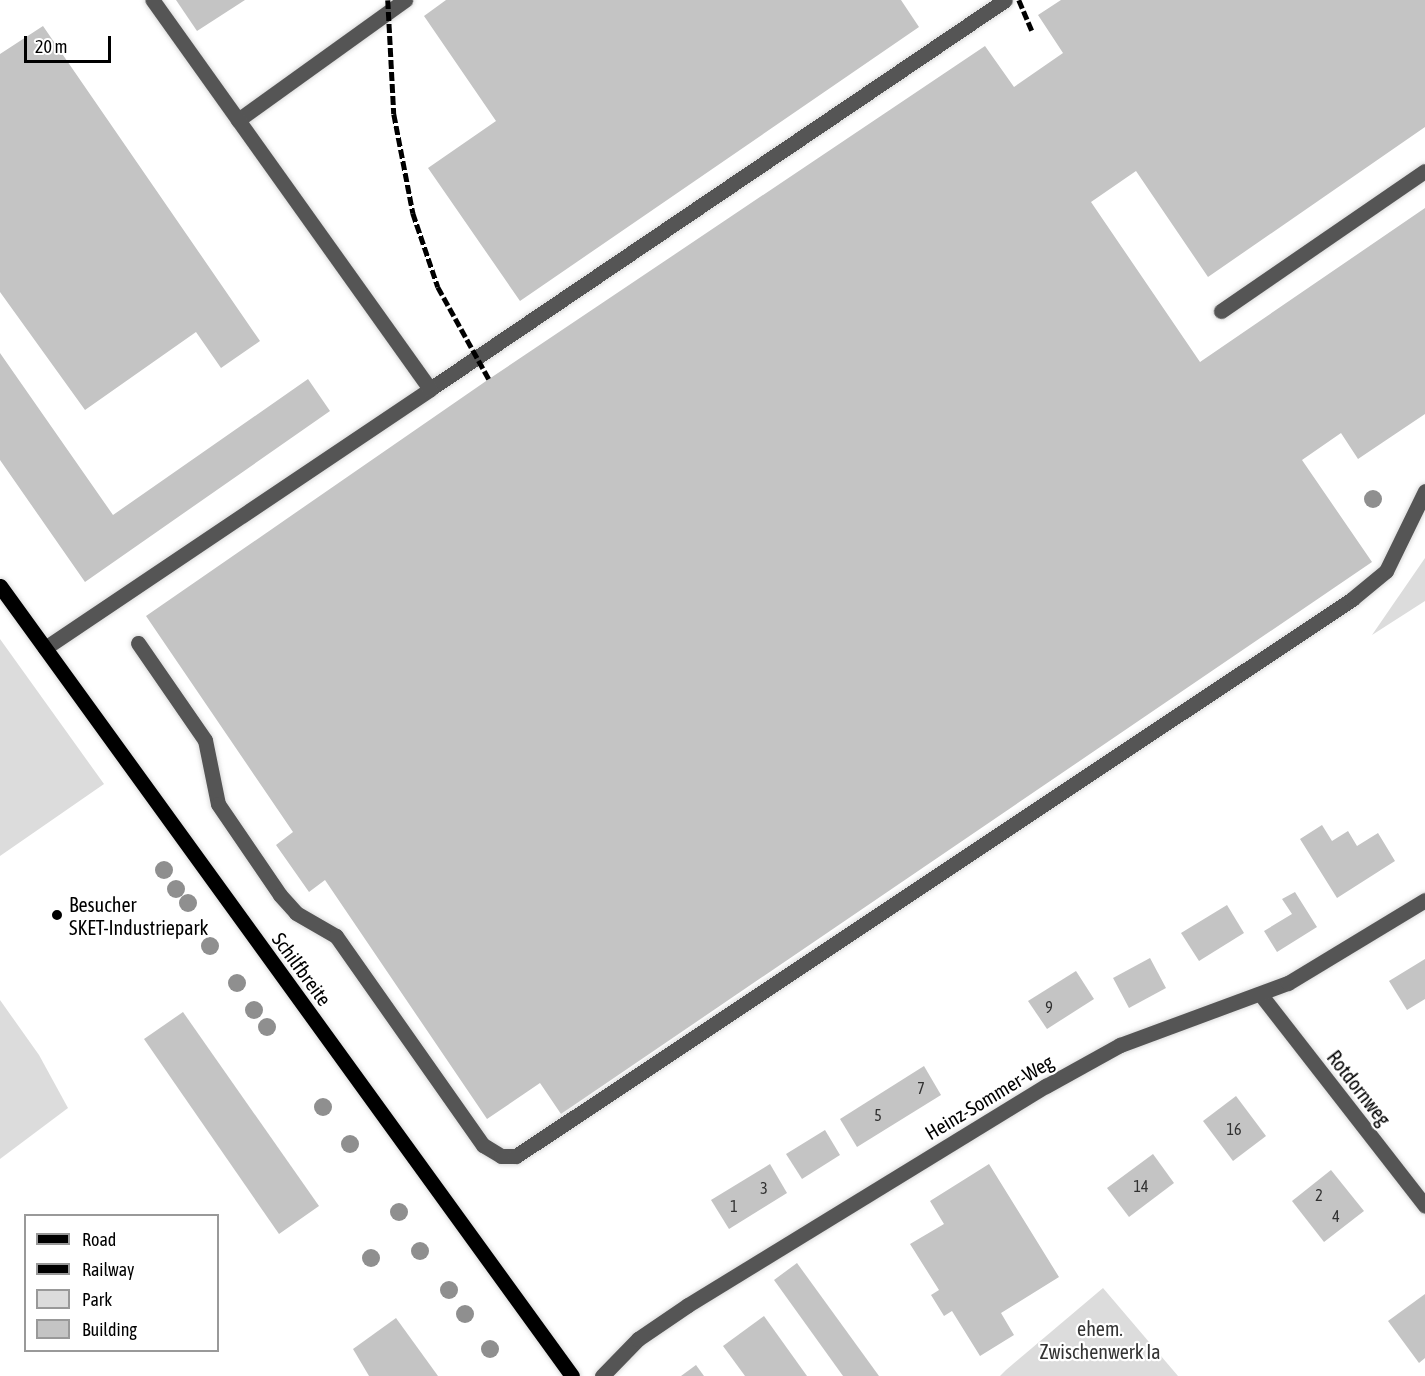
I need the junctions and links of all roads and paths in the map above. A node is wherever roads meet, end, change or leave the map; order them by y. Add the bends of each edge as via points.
1 (153, 0) edge
2 (405, 0) edge
3 (1005, 0) edge
4 (238, 120) junction
5 (1425, 171) edge
6 (1221, 311) dead end
7 (430, 389) junction
8 (1425, 491) edge
9 (0, 586) edge
10 (138, 643) dead end
11 (45, 648) junction
12 (1425, 900) edge
13 (1261, 995) junction
14 (1425, 1206) edge
15 (572, 1376) edge
16 (602, 1376) edge

1 - 4 street
2 - 4 street
3 - 7 street
4 - 7 street
5 - 6 street
7 - 11 street
8 - 10 street via 1386,571 1366,589 516,1156 501,1155 483,1145 336,936 296,912 279,895 218,804 206,740
9 - 11 main road, Schilfbreite
11 - 15 main road, Schilfbreite
12 - 13 street, Heinz-Sommer-Weg via 1299,977
13 - 14 street, Rotdornweg
13 - 16 street, Heinz-Sommer-Weg via 1129,1042 1055,1081 688,1305 638,1339

